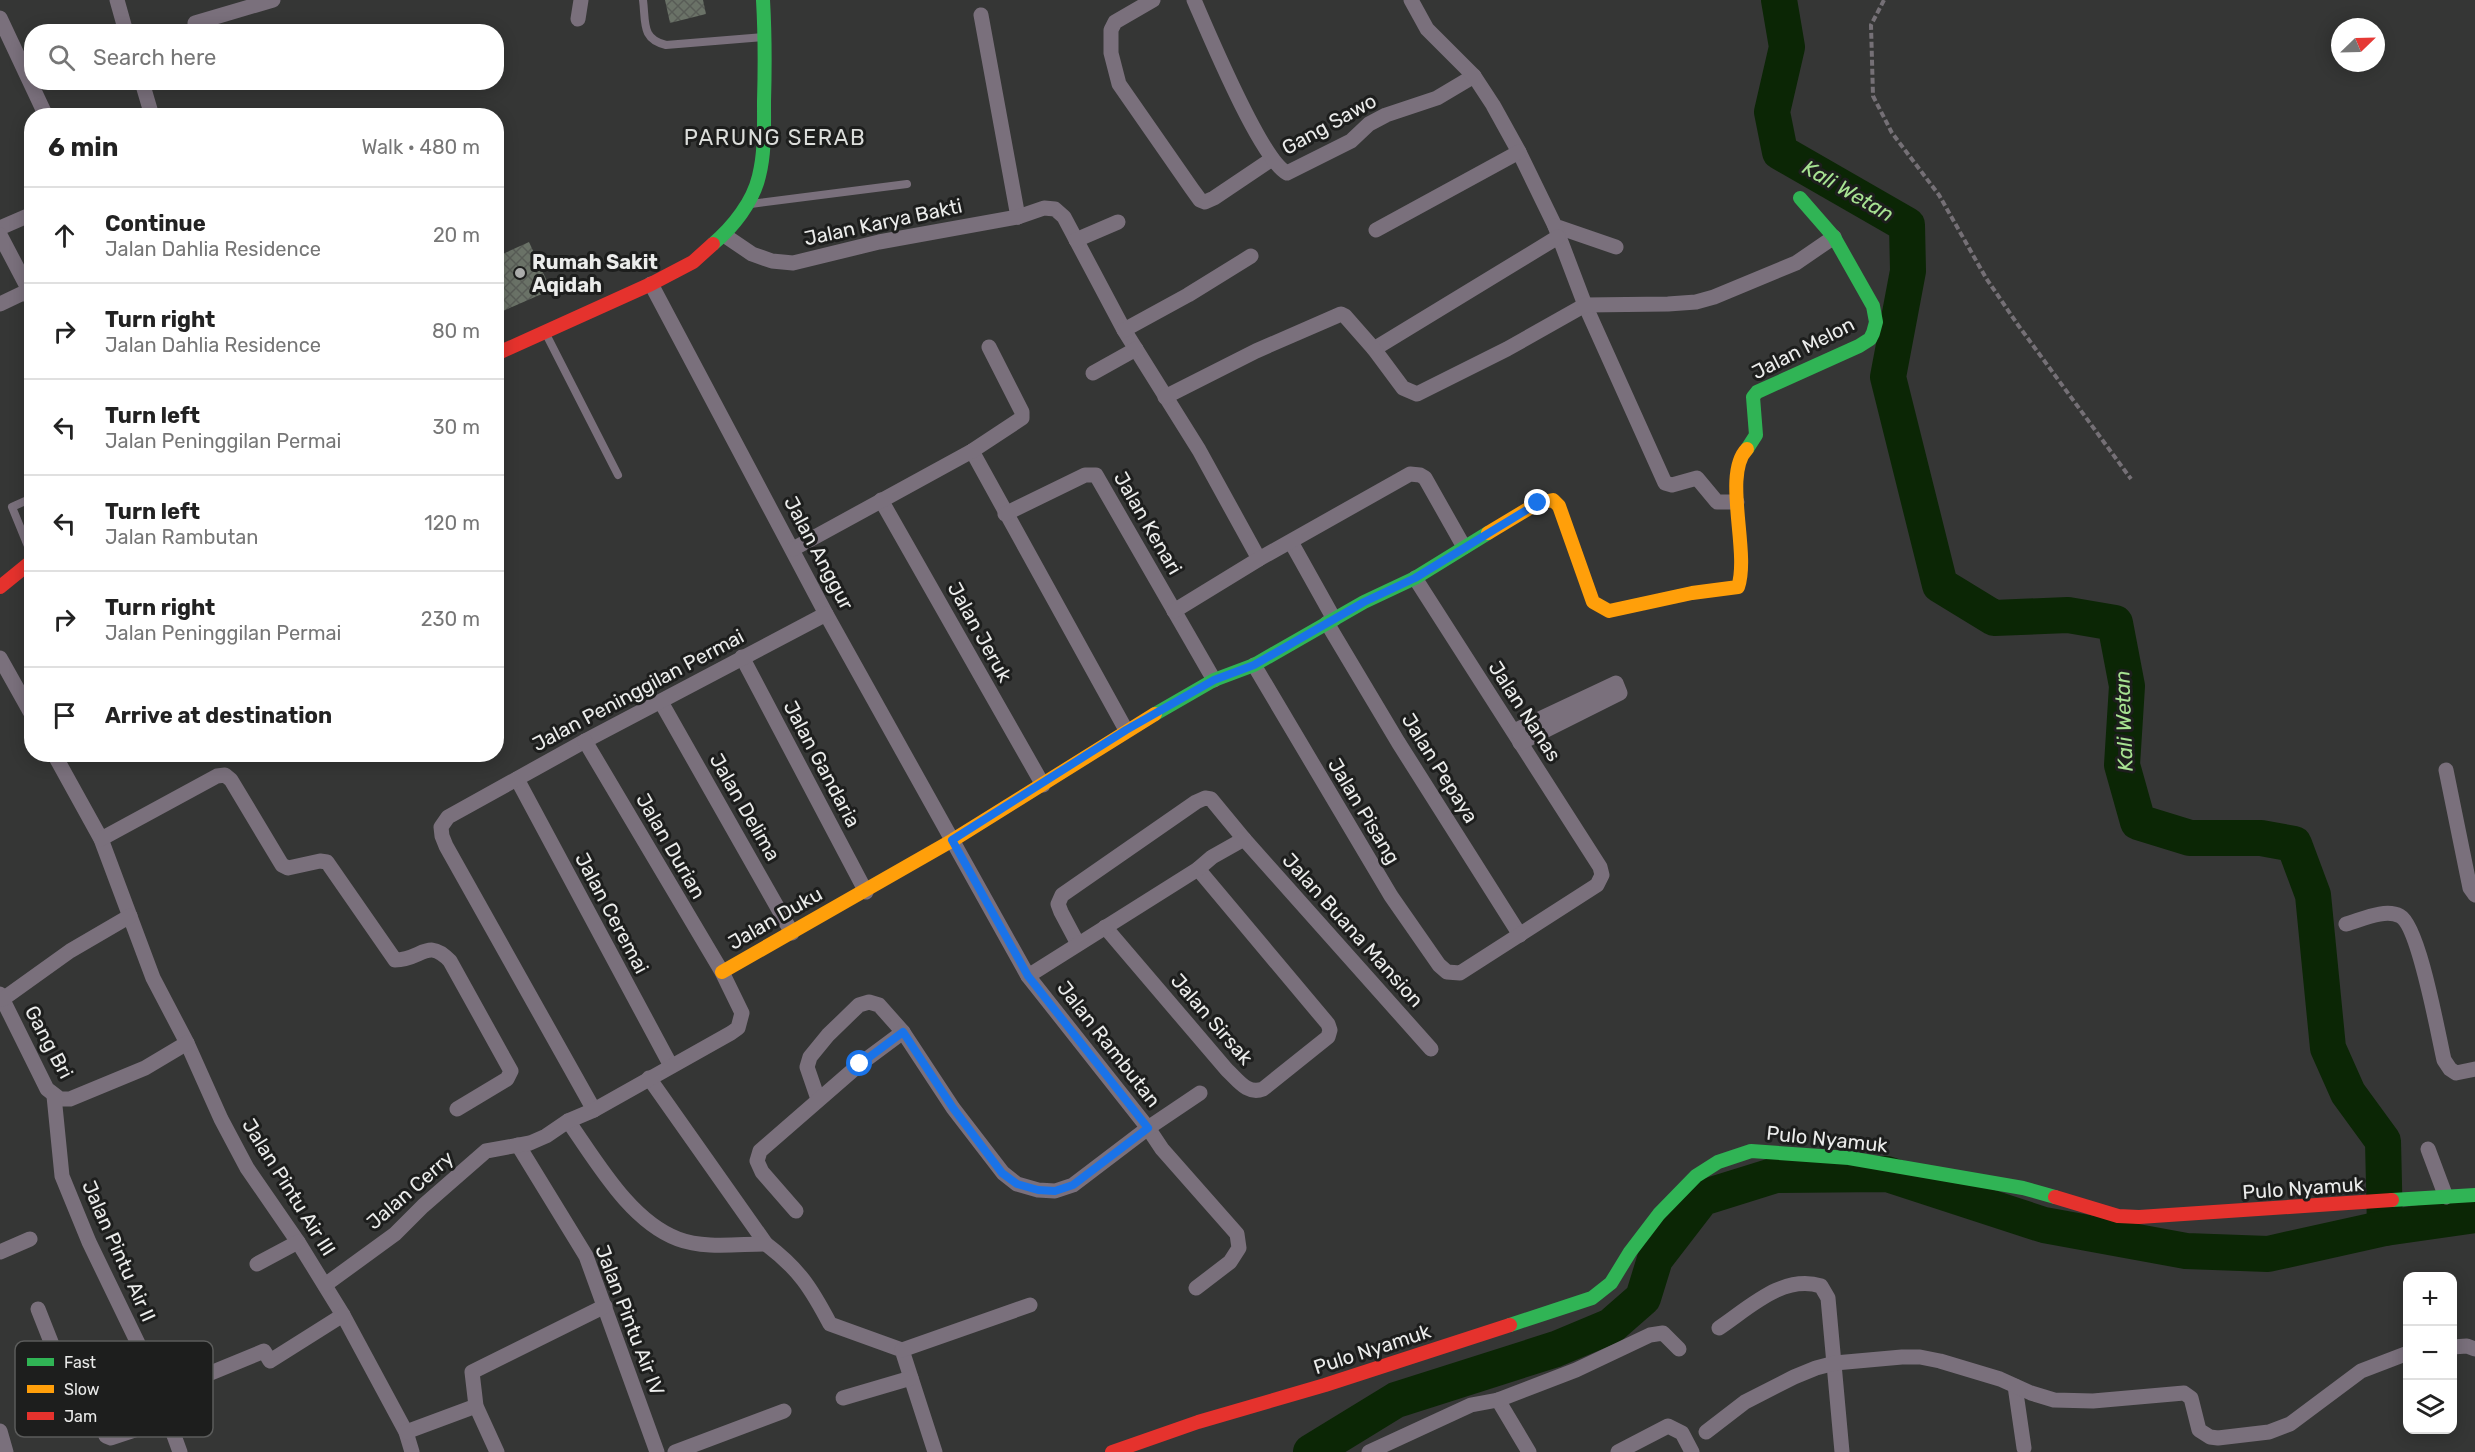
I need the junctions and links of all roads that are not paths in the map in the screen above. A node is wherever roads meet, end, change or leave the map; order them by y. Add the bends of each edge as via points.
1 (117, 0) edge
2 (273, 0) edge
3 (581, 0) edge
4 (644, 0) edge
5 (762, 0) edge
6 (1153, 0) edge
7 (1194, 0) edge
8 (1411, 0) edge
9 (981, 15) dead end
10 (0, 18) edge
11 (578, 19) dead end
12 (195, 23) dead end
13 (124, 24) edge
14 (765, 37) junction
15 (24, 69) edge
16 (1474, 76) junction
17 (34, 90) edge
18 (144, 90) edge
19 (42, 108) edge
20 (150, 108) edge
21 (1520, 152) junction
22 (1272, 159) junction
23 (907, 183) dead end
24 (1800, 198) dead end
25 (747, 204) junction
26 (1018, 217) junction
27 (24, 218) edge
28 (1118, 222) dead end
29 (0, 228) edge
30 (1376, 230) dead end
31 (1556, 231) junction
32 (0, 235) edge
33 (724, 235) junction
34 (1834, 237) junction
35 (1077, 240) junction
36 (1616, 247) dead end
37 (1251, 256) dead end
38 (24, 283) edge
39 (651, 284) junction
40 (24, 294) edge
41 (0, 304) edge
42 (1586, 305) junction
43 (1124, 330) junction
44 (546, 332) junction
45 (989, 347) dead end
46 (1136, 349) junction
47 (1374, 349) junction
48 (504, 350) edge
49 (1093, 373) dead end
50 (1165, 397) junction
51 (972, 452) junction
52 (618, 475) dead end
53 (881, 500) junction
54 (24, 502) edge
55 (1737, 502) junction
56 (1005, 514) junction
57 (24, 536) edge
58 (1291, 542) junction
59 (1464, 547) junction
60 (793, 549) junction
61 (1259, 559) junction
62 (24, 568) edge
63 (1415, 578) junction
64 (0, 587) edge
65 (1174, 611) junction
66 (826, 614) junction
67 (1330, 621) junction
68 (742, 657) junction
69 (0, 658) edge
70 (1254, 665) junction
71 (1214, 680) junction
72 (24, 701) edge
73 (661, 702) junction
74 (1126, 730) junction
75 (1517, 737) junction
76 (585, 741) junction
77 (58, 762) edge
78 (2446, 770) dead end
79 (517, 779) junction
80 (1042, 785) junction
81 (101, 839) junction
82 (1244, 839) junction
83 (952, 840) junction
84 (1198, 869) junction
85 (866, 892) junction
86 (2475, 895) edge
87 (130, 916) junction
88 (2346, 924) dead end
89 (1105, 927) junction
90 (792, 933) junction
91 (1520, 935) junction
92 (1078, 944) junction
93 (722, 972) junction
94 (1028, 976) junction
95 (1, 997) edge
96 (903, 1032) junction
97 (188, 1043) junction
98 (1431, 1049) dead end
99 (671, 1066) junction
100 (2475, 1069) edge
101 (649, 1078) junction
102 (1200, 1093) dead end
103 (54, 1096) junction
104 (818, 1099) junction
105 (457, 1109) dead end
106 (594, 1110) junction
107 (568, 1121) junction
108 (1148, 1128) junction
109 (524, 1144) junction
110 (2427, 1149) dead end
111 (2475, 1195) edge
112 (2444, 1197) junction
113 (796, 1211) dead end
114 (30, 1239) dead end
115 (298, 1242) junction
116 (771, 1247) junction
117 (0, 1252) edge
118 (257, 1264) dead end
119 (325, 1285) junction
120 (1196, 1288) dead end
121 (1030, 1305) dead end
122 (605, 1306) junction
123 (38, 1309) dead end
124 (343, 1315) junction
125 (1719, 1328) dead end
126 (50, 1341) edge
127 (137, 1341) edge
128 (2457, 1347) edge
129 (1679, 1349) dead end
130 (2475, 1349) edge
131 (903, 1350) junction
132 (2403, 1355) edge
133 (1835, 1363) junction
134 (213, 1372) edge
135 (911, 1378) junction
136 (1323, 1378) dead end
137 (2015, 1386) junction
138 (1297, 1393) junction
139 (843, 1398) dead end
140 (1498, 1400) junction
141 (476, 1406) junction
142 (784, 1411) dead end
143 (0, 1431) edge
144 (406, 1432) junction
145 (1706, 1432) dead end
146 (175, 1437) edge
147 (1142, 1447) edge
148 (2024, 1448) dead end
149 (6, 1452) edge
150 (180, 1452) edge
151 (412, 1452) edge
152 (497, 1452) edge
153 (657, 1452) edge
154 (675, 1452) edge
155 (935, 1452) edge
156 (1112, 1452) edge
157 (1369, 1452) edge
158 (1529, 1452) edge
159 (1618, 1452) edge
160 (1692, 1452) edge
161 (1842, 1452) edge

1 - 13 street
2 - 12 street
3 - 11 street
4 - 14 lane via 647,34 654,42 666,45
5 - 14 street
6 - 22 street via 1115,22 1111,53 1119,84 1200,200 1214,198
7 - 22 street, Gang Sawo via 1229,79
8 - 16 street via 1427,29
9 - 26 street
10 - 15 street
14 - 25 street via 764,147 759,178
16 - 21 street
16 - 22 street, Gang Sawo via 1437,98 1369,124 1351,141 1301,168 1287,173
17 - 19 street
18 - 20 street
21 - 30 street
21 - 31 street
23 - 25 lane
24 - 34 street, Jalan Melon
25 - 33 street
26 - 33 street, Jalan Karya Bakti via 793,263 752,254
26 - 35 street, Jalan Karya Bakti via 1044,208 1055,209
27 - 29 street
28 - 35 street
31 - 36 street
31 - 42 street
31 - 47 street
32 - 38 street
33 - 39 street via 693,262
34 - 42 street via 1796,263 1696,302
34 - 55 street, Jalan Melon via 1873,306 1873,333 1859,346 1757,392 1753,397 1756,435 1738,466
35 - 43 street
37 - 43 street
39 - 44 street
39 - 60 street, Jalan Anggur
40 - 41 street
42 - 47 street via 1418,394 1403,388
42 - 55 street via 1665,483 1672,485 1697,478 1717,502
43 - 46 street
44 - 48 street
44 - 52 lane
45 - 51 street via 1022,418
46 - 49 street
46 - 50 street
47 - 50 street via 1345,316 1338,315
50 - 61 street
51 - 53 street
51 - 56 street
53 - 60 street
53 - 80 street, Jalan Jeruk
54 - 57 lane via 12,507
55 - 59 street, Jalan Melon via 1742,575 1738,587 1692,592 1610,611 1593,602 1559,506 1553,500 1538,503
56 - 65 street, Jalan Kenari via 1085,476 1096,475
56 - 74 street
58 - 59 street via 1415,473 1425,478
58 - 61 street
58 - 67 street
59 - 63 street
60 - 66 street, Jalan Anggur
61 - 65 street
62 - 64 street
63 - 67 street
63 - 75 street, Jalan Nanas
65 - 71 street, Jalan Kenari
66 - 68 street, Jalan Peninggilan Permai
66 - 83 street, Jalan Anggur
67 - 70 street
67 - 91 street, Jalan Pepaya via 1392,732
68 - 73 street, Jalan Peninggilan Permai
68 - 85 street, Jalan Gandaria
69 - 72 street
70 - 71 street
70 - 91 street, Jalan Pisang via 1390,896 1447,972 1460,974
71 - 74 street
73 - 76 street, Jalan Peninggilan Permai
73 - 90 street, Jalan Delima
74 - 80 street
75 - 75 street via 1616,683 1620,693
75 - 91 street, Jalan Nanas via 1602,875 1597,885
76 - 79 street, Jalan Peninggilan Permai
76 - 93 street, Jalan Durian
77 - 81 street, Jalan Pintu Air III
78 - 86 street via 2470,888
79 - 99 street, Jalan Ceremai
79 - 106 street, Jalan Peninggilan Permai via 448,817 441,827 442,836
80 - 83 street
81 - 87 street, Jalan Pintu Air III
81 - 105 street via 225,775 282,865 288,868 327,862 395,960 431,948 450,961 511,1071 507,1079
82 - 84 street
82 - 92 street, Jalan Buana Mansion via 1211,799 1196,802 1062,895 1060,912
82 - 98 street, Jalan Buana Mansion
83 - 85 street, Jalan Duku
83 - 94 street, Jalan Rambutan
84 - 89 street
84 - 89 street, Jalan Sirsak via 1330,1030 1328,1036 1263,1089 1246,1088 1227,1070
85 - 90 street, Jalan Duku
87 - 95 street
87 - 97 street, Jalan Pintu Air III via 153,978
88 - 100 street via 2377,915 2398,915 2404,919 2418,947 2444,1060 2456,1073
89 - 92 street
90 - 93 street, Jalan Duku
92 - 94 street
93 - 99 street, Jalan Duku via 742,1013 738,1028
94 - 108 street, Jalan Rambutan
95 - 103 street, Gang Bri
96 - 104 street
96 - 104 street via 879,1005 859,1005 810,1057 807,1067
96 - 108 street via 953,1108 1002,1173 1017,1184 1055,1191 1073,1185
97 - 103 street, Gang Bri via 146,1068 70,1099
97 - 115 street, Jalan Pintu Air III via 247,1168
99 - 101 street, Jalan Duku
101 - 106 street, Jalan Duku
101 - 116 street
102 - 108 street
103 - 127 street, Jalan Pintu Air II via 62,1176
104 - 113 street via 760,1151 757,1161
106 - 107 street, Jalan Duku
107 - 109 street, Jalan Duku via 546,1136
107 - 116 street via 620,1194 655,1228 679,1240 700,1244
108 - 120 street, Jalan Rambutan via 1237,1234 1239,1248 1230,1262
109 - 119 street, Jalan Cerry via 486,1151 395,1234
109 - 122 street, Jalan Pintu Air IV via 586,1256
110 - 112 street
111 - 112 street, Pulo Nyamuk
112 - 138 street, Pulo Nyamuk via 2118,1216 2012,1186 1849,1158 1751,1151 1718,1162 1695,1176 1659,1214 1611,1283 1592,1298
114 - 117 street
115 - 118 street
115 - 119 street, Jalan Pintu Air III
116 - 131 street via 809,1285 830,1323
119 - 124 street, Jalan Pintu Air III
121 - 131 street
122 - 141 street via 472,1372
122 - 153 street, Jalan Pintu Air IV
123 - 126 street
124 - 134 street via 270,1361 264,1351
124 - 144 street, Jalan Pintu Air III
125 - 133 street via 1777,1289 1801,1283 1821,1286 1828,1298
128 - 130 street
129 - 140 street via 1663,1334 1656,1333
131 - 135 street
132 - 137 street via 2361,1371 2290,1424 2269,1432 2218,1438 2199,1430 2191,1398 2184,1394 2076,1401 2055,1400
133 - 137 street via 1920,1357
133 - 145 street via 1794,1377 1745,1402
133 - 161 street
135 - 139 street
135 - 155 street
136 - 138 street via 1302,1385
137 - 148 street
138 - 147 street, Pulo Nyamuk via 1198,1422
140 - 157 street via 1471,1405
140 - 158 street
141 - 144 street
141 - 152 street
142 - 154 street
143 - 149 street
144 - 151 street, Jalan Pintu Air III
146 - 150 street, Jalan Pintu Air II
147 - 156 street, Pulo Nyamuk
159 - 160 street via 1668,1426 1682,1433

